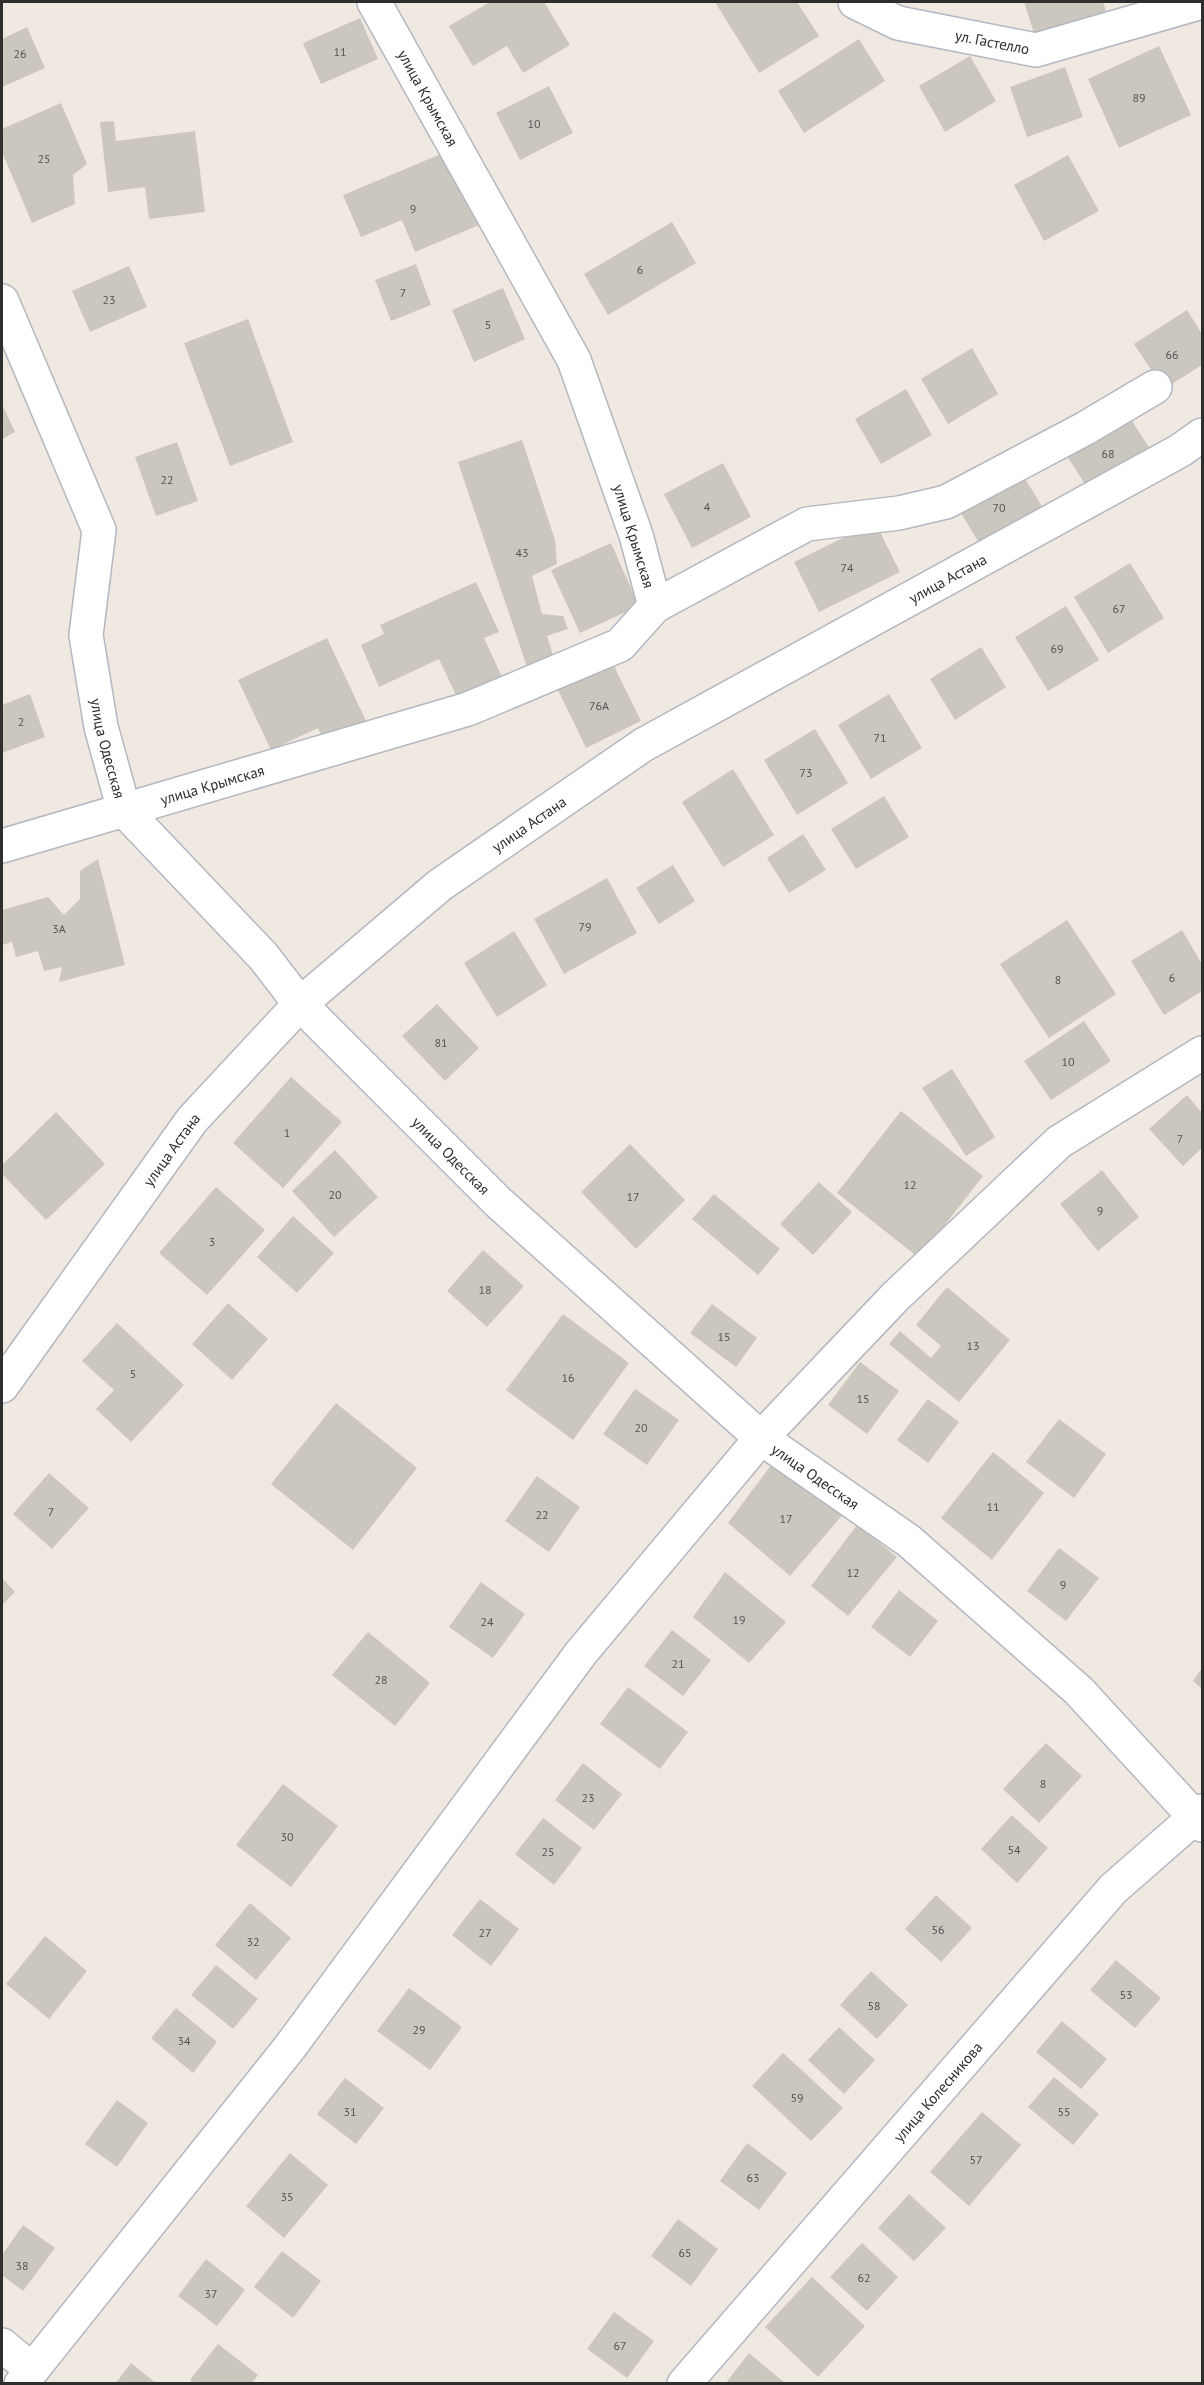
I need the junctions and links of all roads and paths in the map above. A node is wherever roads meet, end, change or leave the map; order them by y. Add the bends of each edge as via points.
1 (374, 2) edge
2 (855, 2) edge
3 (1203, 2) edge
4 (2, 301) edge
5 (1155, 387) dead end
6 (1203, 435) edge
7 (656, 606) junction
8 (124, 810) junction
9 (2, 846) edge
10 (300, 1004) junction
11 (1203, 1053) edge
12 (2, 1386) edge
13 (761, 1438) junction
14 (1200, 1818) edge
15 (2, 2345) edge
16 (26, 2376) edge
17 (684, 2384) edge

1 - 7 street, улица Крымская via 574,360 636,535
2 - 3 street, ул. Гастелло via 898,23 1036,50
4 - 8 street, улица Одесская via 99,530 86,635 101,727
5 - 7 street via 946,502 899,513 807,524
6 - 10 street, улица Астана via 643,745 440,885
7 - 8 street, улица Крымская via 620,645 468,709
8 - 9 street, улица Крымская
8 - 10 street, улица Одесская via 263,956
10 - 12 street, улица Астана via 192,1120
10 - 13 street, улица Одесская via 498,1202
11 - 13 street via 1059,1142 895,1297
13 - 14 street, улица Одесская via 909,1541 1079,1691
13 - 16 street via 581,1653 290,2047
14 - 17 street, улица Колесникова via 1113,1889
15 - 16 street

